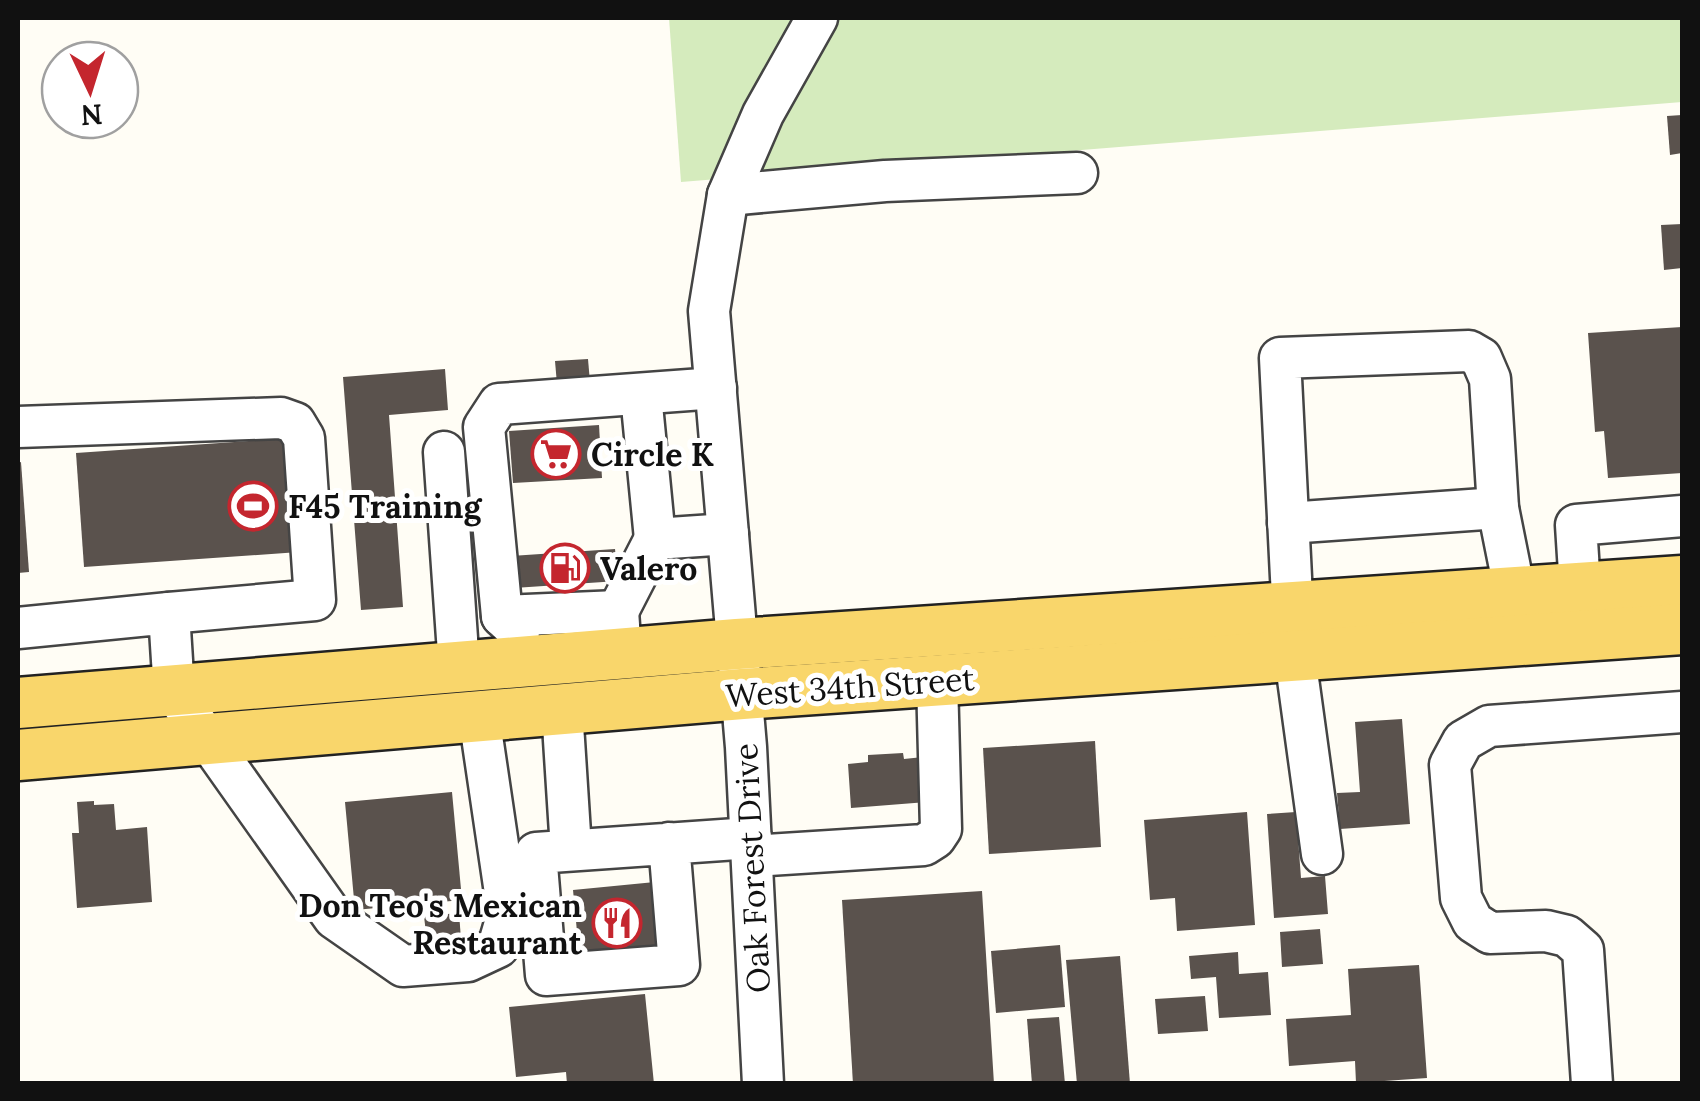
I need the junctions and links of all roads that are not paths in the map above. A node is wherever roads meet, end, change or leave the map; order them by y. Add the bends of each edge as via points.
1 (817, 18) edge
2 (1077, 173) dead end
3 (728, 195) junction
4 (716, 388) junction
5 (641, 395) junction
6 (18, 427) edge
7 (444, 452) dead end
8 (1498, 508) junction
9 (1682, 516) edge
10 (1288, 523) junction
11 (728, 534) junction
12 (655, 540) junction
13 (1682, 581) edge
14 (1580, 588) junction
15 (1515, 593) junction
16 (168, 614) junction
17 (502, 616) junction
18 (18, 628) edge
19 (1682, 630) edge
20 (619, 632) junction
21 (1294, 633) junction
22 (737, 644) junction
23 (524, 661) junction
24 (460, 667) junction
25 (937, 680) junction
26 (174, 692) junction
27 (742, 694) junction
28 (18, 703) edge
29 (562, 709) junction
30 (1682, 712) edge
31 (479, 716) junction
32 (208, 739) junction
33 (18, 755) edge
34 (668, 843) junction
35 (751, 847) junction
36 (571, 850) junction
37 (1322, 854) dead end
38 (763, 1084) edge
39 (1592, 1084) edge

1 - 3 street, Oak Forest Drive via 763,114
2 - 3 street
3 - 4 street, Oak Forest Drive via 709,311
4 - 5 street
4 - 11 street, Oak Forest Drive
5 - 12 street
5 - 17 street via 499,404 484,428
6 - 16 street via 281,418 295,423 304,438 315,600
7 - 24 street
8 - 10 street
8 - 10 street via 1490,379 1481,358 1469,352 1286,357 1280,358
8 - 15 street
9 - 14 street via 1576,525
10 - 21 street
11 - 12 street
11 - 22 street, Oak Forest Drive
12 - 20 street
13 - 14 main road, West 34th Street
14 - 15 main road, West 34th Street
15 - 21 main road, West 34th Street
16 - 18 street
16 - 26 street
17 - 20 street
17 - 23 street via 522,635
19 - 21 main road, West 34th Street
20 - 22 main road, West 34th Street
20 - 23 main road, West 34th Street
21 - 22 main road, West 34th Street
21 - 25 main road, West 34th Street
21 - 37 street
22 - 27 street, Oak Forest Drive
23 - 24 main road, West 34th Street
24 - 26 main road, West 34th Street
25 - 27 main road, West 34th Street
25 - 35 street via 941,829 935,838 924,845
26 - 28 main road, West 34th Street
26 - 32 street
27 - 29 main road, West 34th Street
27 - 35 street, Oak Forest Drive
29 - 31 main road, West 34th Street
29 - 36 street
30 - 39 street via 1489,726 1462,741 1450,766 1462,898 1474,922 1490,933 1567,936 1582,950
31 - 32 main road, West 34th Street
31 - 32 street via 508,913 498,947 468,961 402,966 334,918
32 - 33 main road, West 34th Street
34 - 35 street
34 - 36 street
34 - 36 street via 680,965 546,975 536,853
35 - 38 street, Oak Forest Drive

